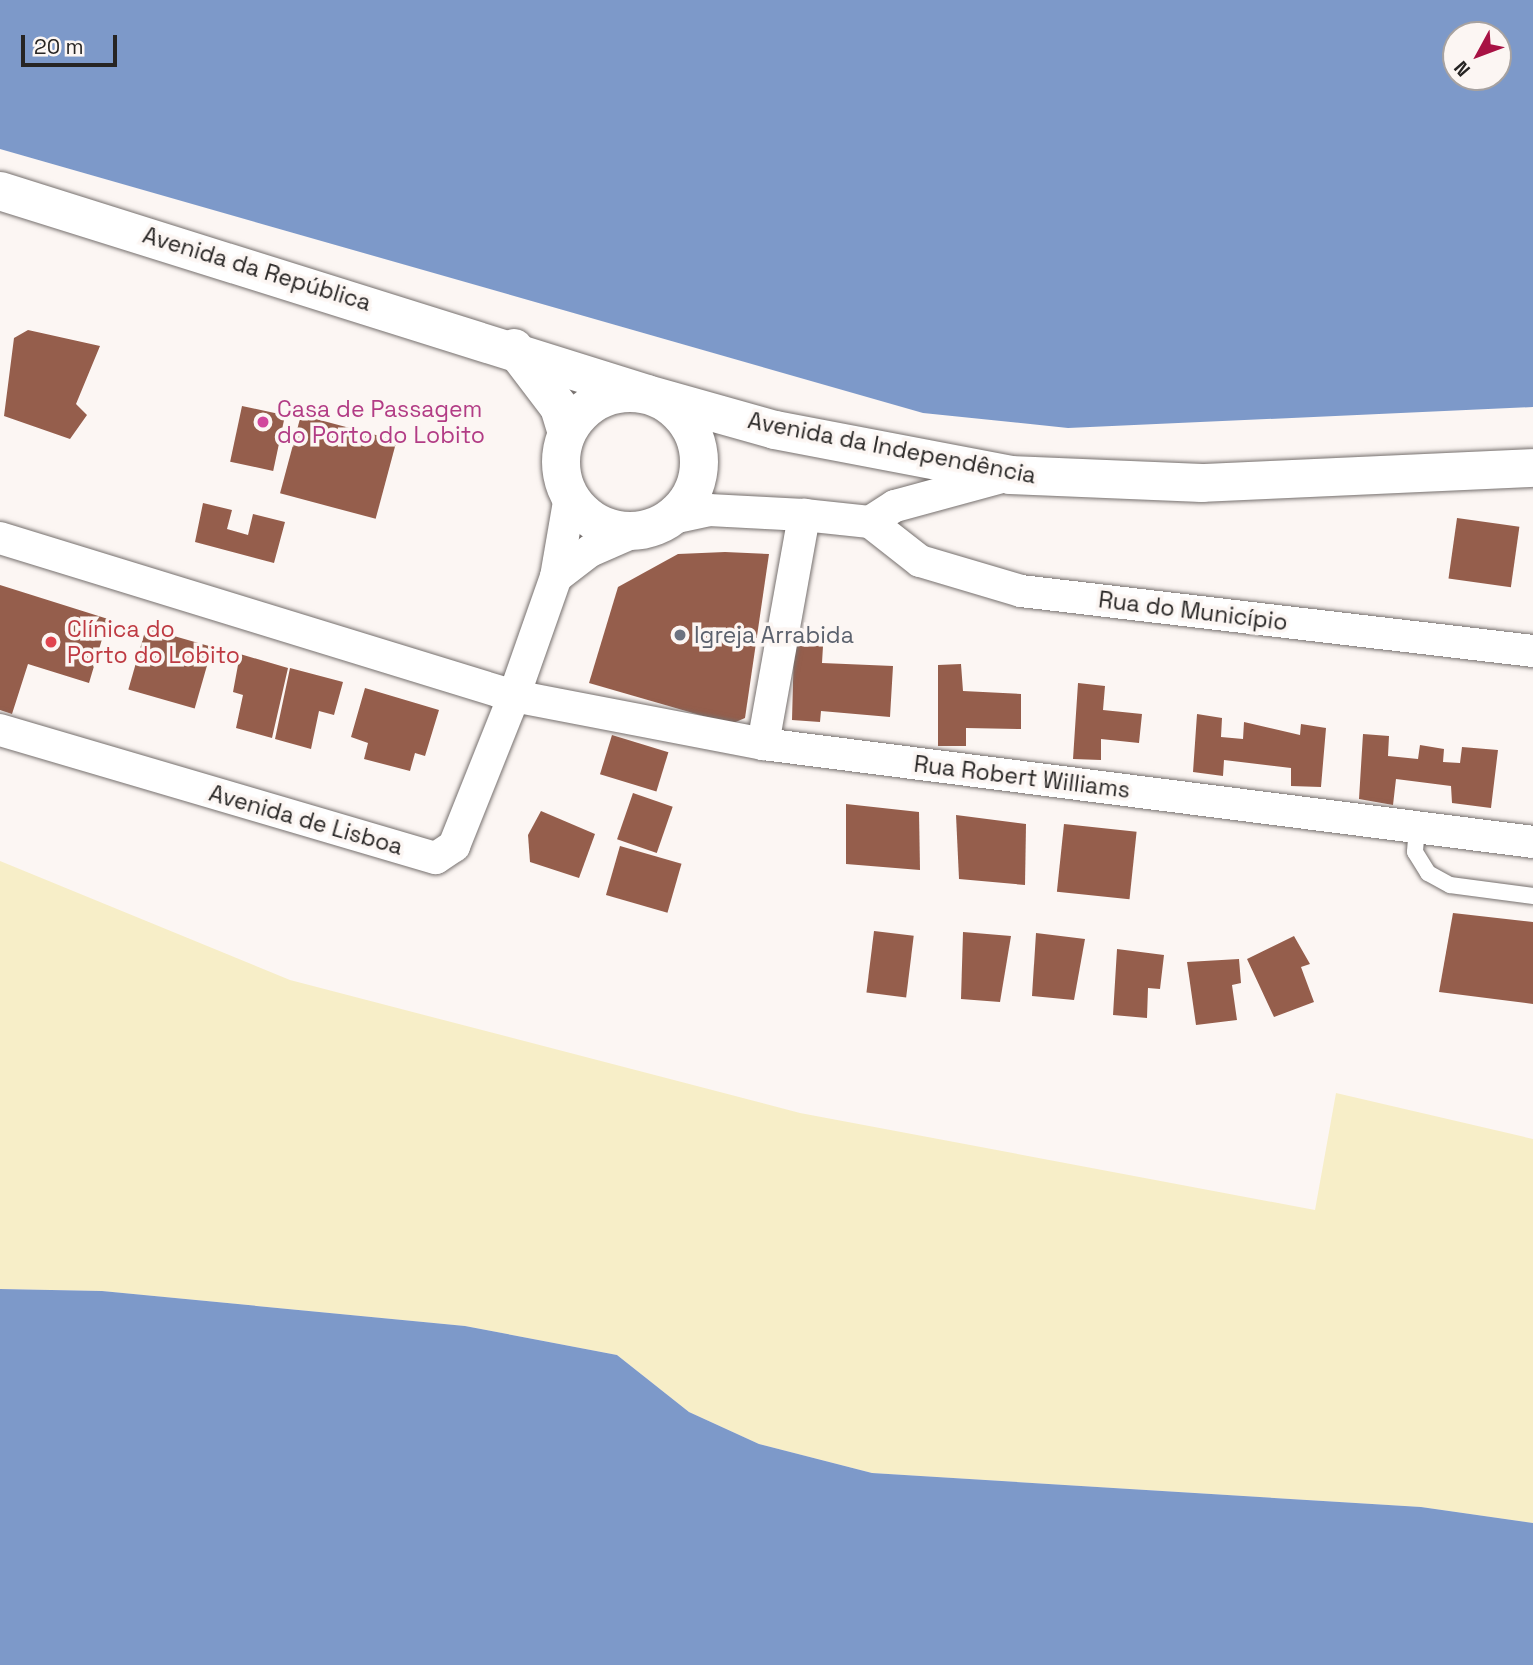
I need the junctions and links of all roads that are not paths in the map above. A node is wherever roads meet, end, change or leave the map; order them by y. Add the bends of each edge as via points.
1 (0, 191) edge
2 (513, 348) junction
3 (647, 394) junction
4 (567, 433) junction
5 (1533, 468) edge
6 (1010, 475) junction
7 (569, 496) junction
8 (804, 515) junction
9 (672, 518) junction
10 (870, 522) junction
11 (634, 532) junction
12 (0, 538) edge
13 (556, 577) junction
14 (1533, 652) edge
15 (514, 696) junction
16 (0, 730) edge
17 (763, 744) junction
18 (1417, 828) junction
19 (1533, 842) edge
20 (1533, 896) edge

1 - 2 street, Avenida da República
2 - 3 street, Avenida da Independência
2 - 4 street via 559,407
3 - 4 street via 600,399
3 - 6 street, Avenida da Independência via 775,430
3 - 9 street via 668,404 696,438 697,482
4 - 7 street via 562,476
5 - 6 street, Avenida da Independência via 1202,483
6 - 10 street via 895,506
7 - 11 street via 597,523
7 - 13 street
8 - 9 street via 709,510
8 - 10 street
8 - 17 street
9 - 11 street
10 - 14 street, Rua do Município via 920,561 1021,591
11 - 13 street via 590,551
12 - 15 street, Rua Robert Williams
13 - 15 street
15 - 16 street, Avenida de Lisboa via 454,846 436,858
15 - 17 street, Rua Robert Williams
17 - 18 street, Rua Robert Williams
18 - 19 street, Rua Robert Williams
18 - 20 lane via 1415,852 1428,873 1450,885

